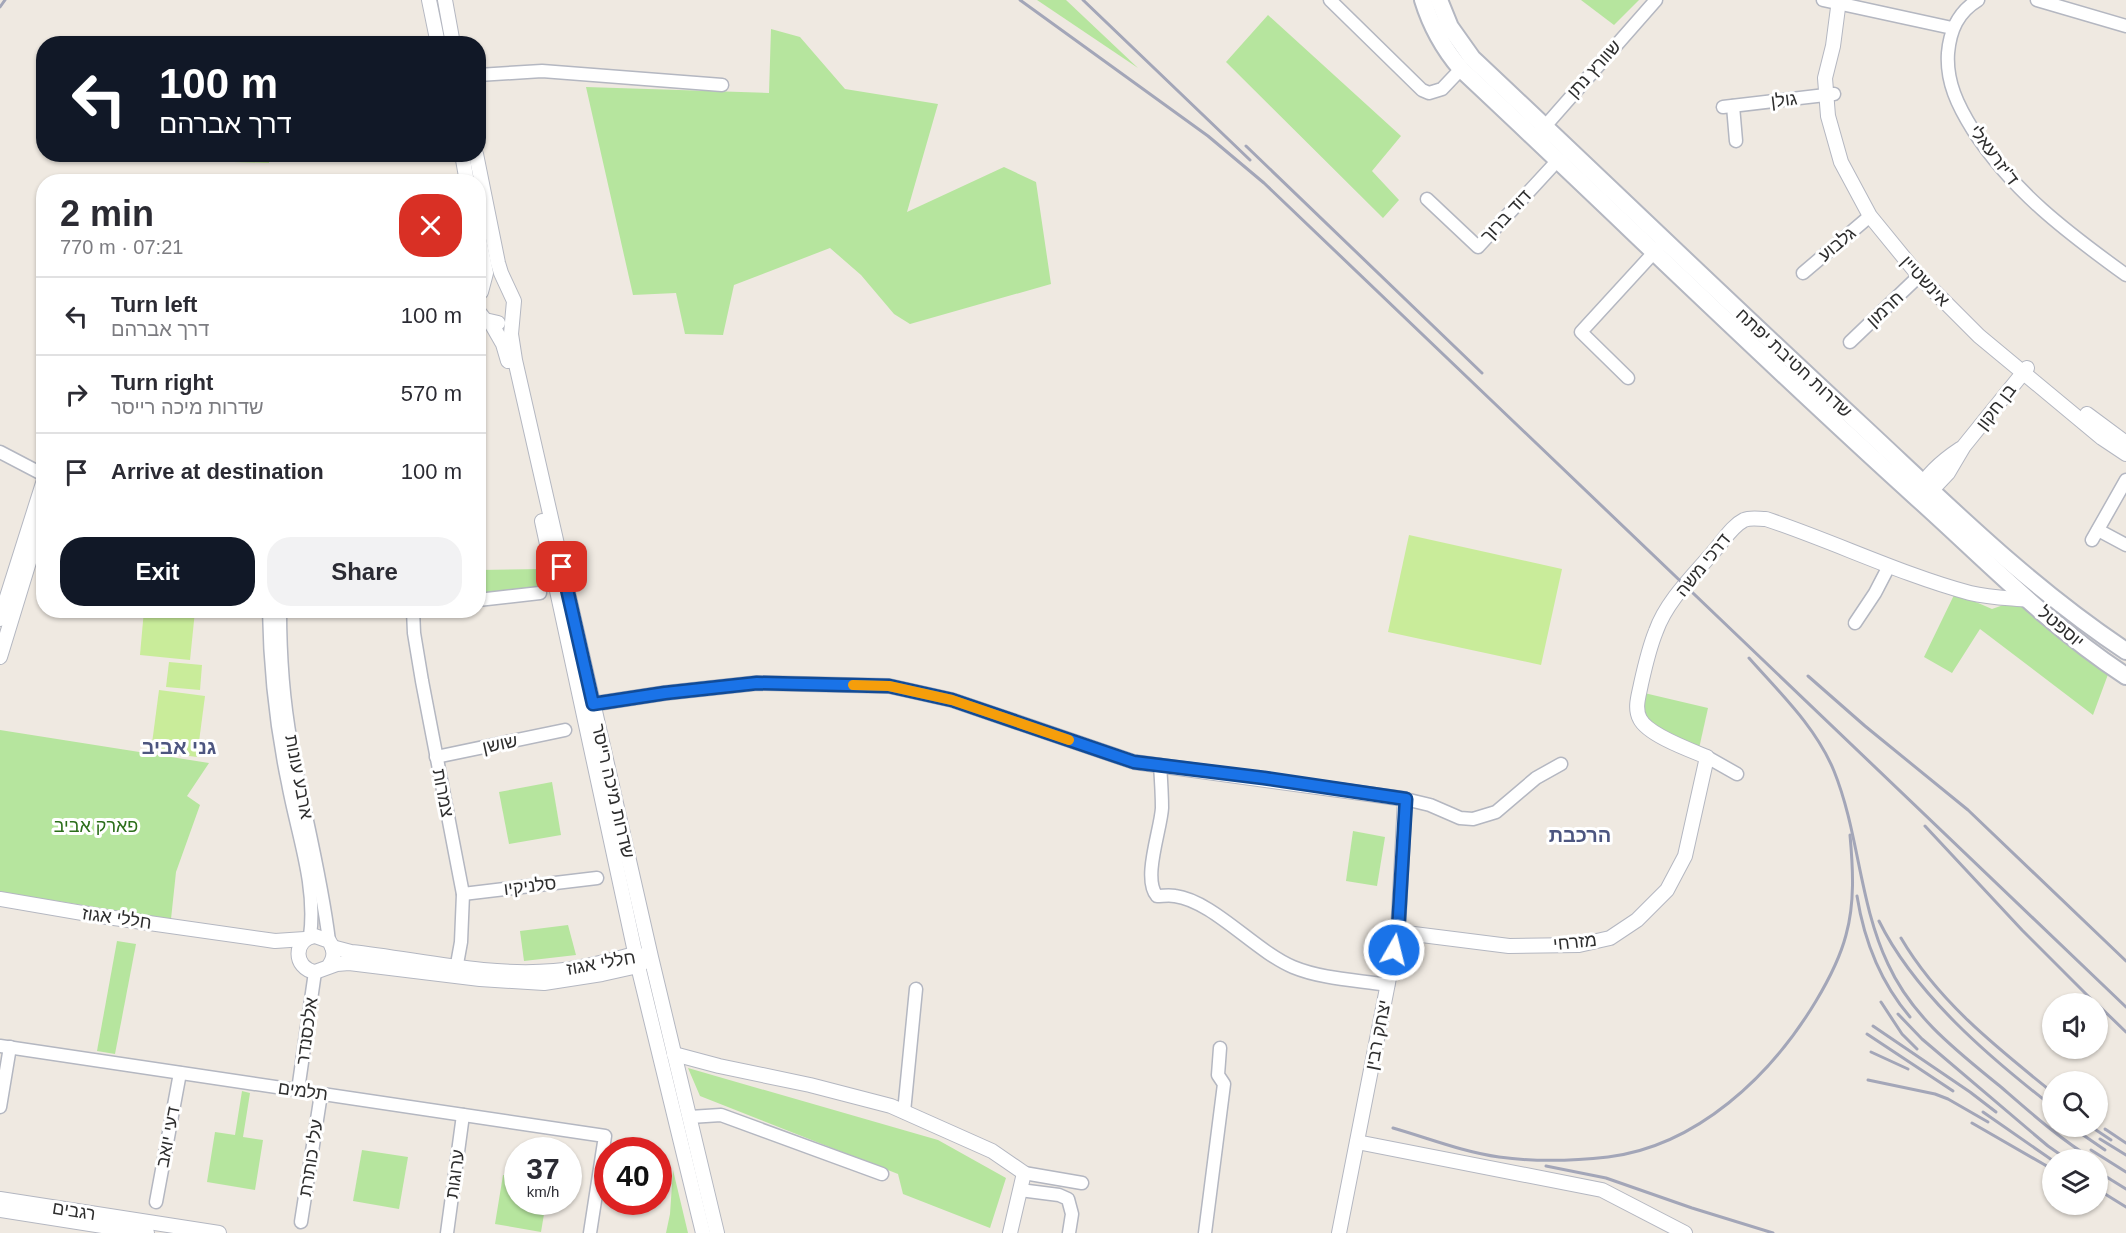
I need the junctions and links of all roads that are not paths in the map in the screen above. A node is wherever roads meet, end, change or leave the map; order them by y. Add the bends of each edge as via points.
1 (429, 0) edge
2 (445, 0) edge
3 (1330, 0) edge
4 (1424, 0) edge
5 (1439, 0) edge
6 (1656, 0) edge
7 (1822, 0) edge
8 (1978, 0) edge
9 (2037, 0) edge
10 (1839, 2) edge
11 (2126, 26) edge
12 (1952, 28) junction
13 (436, 36) edge
14 (452, 36) edge
15 (1461, 69) junction
16 (486, 74) edge
17 (722, 85) dead end
18 (1830, 94) junction
19 (1542, 134) junction
20 (1736, 141) dead end
21 (1558, 160) junction
22 (1427, 199) dead end
23 (486, 203) edge
24 (1870, 216) junction
25 (1660, 235) junction
26 (1655, 252) junction
27 (1803, 273) dead end
28 (2126, 275) edge
29 (1919, 276) junction
30 (486, 290) edge
31 (508, 290) junction
32 (513, 312) junction
33 (486, 317) edge
34 (486, 321) edge
35 (1850, 342) dead end
36 (2026, 370) junction
37 (1628, 378) dead end
38 (2126, 443) edge
39 (0, 452) edge
40 (2126, 454) edge
41 (36, 471) edge
42 (2126, 478) edge
43 (1924, 491) junction
44 (36, 505) edge
45 (36, 539) edge
46 (2126, 545) edge
47 (1889, 566) junction
48 (2000, 574) junction
49 (540, 593) dead end
50 (2048, 595) joint
51 (1991, 597) junction
52 (486, 599) edge
53 (2029, 600) junction
54 (268, 618) edge
55 (280, 618) edge
56 (414, 618) edge
57 (0, 619) edge
58 (1855, 623) dead end
59 (2126, 651) edge
60 (0, 657) edge
61 (2126, 676) edge
62 (593, 704) junction
63 (565, 730) dead end
64 (436, 757) junction
65 (1707, 757) junction
66 (1561, 764) dead end
67 (1160, 765) junction
68 (1737, 774) dead end
69 (1406, 799) junction
70 (597, 878) dead end
71 (463, 894) junction
72 (0, 898) edge
73 (0, 908) edge
74 (1398, 932) junction
75 (308, 938) junction
76 (331, 944) junction
77 (651, 957) junction
78 (637, 960) junction
79 (301, 963) junction
80 (322, 969) junction
81 (455, 971) junction
82 (1388, 985) junction
83 (916, 989) dead end
84 (5, 1046) edge
85 (1220, 1048) dead end
86 (674, 1054) junction
87 (180, 1072) junction
88 (298, 1090) junction
89 (321, 1094) junction
90 (0, 1107) edge
91 (904, 1112) junction
92 (463, 1115) junction
93 (690, 1117) junction
94 (1357, 1142) junction
95 (1024, 1173) junction
96 (882, 1174) dead end
97 (1082, 1183) dead end
98 (1020, 1190) junction
99 (0, 1199) edge
100 (156, 1202) dead end
101 (0, 1210) edge
102 (301, 1222) dead end
103 (105, 1225) edge
104 (147, 1233) edge
105 (219, 1233) edge
106 (447, 1233) edge
107 (590, 1233) edge
108 (703, 1233) edge
109 (717, 1233) edge
110 (1010, 1233) edge
111 (1069, 1233) edge
112 (1205, 1233) edge
113 (1339, 1233) edge
114 (1685, 1233) edge

1 - 13 street
2 - 14 street
3 - 15 street via 1422,90 1437,92
4 - 15 main road via 1437,35
5 - 19 main road via 1466,51
6 - 19 street, שוורץ נתן
7 - 10 street
8 - 12 street
9 - 11 street
10 - 12 street
10 - 18 street, אינשטיין via 1825,78
12 - 28 street, ד'יזרעאלי via 1947,62 1950,82 1956,100 1985,148 2050,218
15 - 19 main road
16 - 17 street via 542,71
18 - 20 street, גולן via 1728,106
18 - 24 street, אינשטיין via 1832,133 1841,162
18 - 36 street, אינשטיין via 1844,147 1876,210 1936,283
19 - 21 main road, שדרות חטיבת יפתח
19 - 25 main road, שדרות חטיבת יפתח
21 - 22 street, דוד ברוך via 1478,247
21 - 26 main road, שדרות חטיבת יפתח
23 - 31 street
24 - 27 street, גלבוע
24 - 29 street, אינשטיין
25 - 26 street
25 - 43 main road, שדרות חטיבת יפתח
26 - 37 street via 1581,332
26 - 43 main road, שדרות חטיבת יפתח via 1807,398
29 - 35 street, חרמון
29 - 36 street, אינשטיין via 1979,336
30 - 31 street via 497,285
31 - 32 street, שדרות מיכה רייסר via 514,301
32 - 33 street via 501,323
32 - 62 street, שדרות מיכה רייסר via 515,360
34 - 78 street, שדרות מיכה רייסר via 503,344 508,363
36 - 38 street, אינשטיין
36 - 40 street, אינשטיין via 2102,438
36 - 43 street, בן חקון via 1964,446 1954,465
39 - 41 street
42 - 46 street via 2095,535
43 - 48 main road, שדרות חטיבת יפתח
43 - 50 main road, שדרות חטיבת יפתח
44 - 57 street
45 - 60 street
47 - 51 street, דרכי משה
47 - 58 street
47 - 65 street, דרכי משה via 1766,519 1749,519 1734,527 1660,622 1637,705 1640,719 1650,730
48 - 51 street via 2003,590
48 - 53 main road, יוספטל
49 - 52 street
50 - 59 main road, יוספטל
51 - 53 street, דרכי משה
53 - 61 main road, יוספטל
54 - 75 street, ארבע עונות via 280,741 312,898
55 - 76 street, ארבע עונות via 290,740
56 - 64 street, צמרות
62 - 67 street via 757,683 889,686 952,700 1134,762
62 - 77 street, שדרות מיכה רייסר
63 - 64 street, שושן
64 - 71 street, צמרות
65 - 68 street
65 - 74 street, מזרחי via 1685,856 1667,890 1637,920 1610,938 1579,945 1509,946
66 - 69 street via 1496,812 1473,819
67 - 69 street
67 - 82 street via 1162,810 1151,863 1156,896 1176,896 1194,902 1292,966
69 - 74 street, יצחק רבין
70 - 71 street, סלניקיו
71 - 81 street, צמרות
72 - 75 street, חללי אגוז via 89,915 275,941
73 - 79 street, חללי אגוז via 274,949
74 - 82 street, יצחק רבין
75 - 76 street via 320,936
75 - 79 street via 301,943 298,953
76 - 80 street via 333,958
76 - 81 street, חללי אגוז via 351,952
77 - 78 street, חללי אגוז
77 - 86 street, שדרות מיכה רייסר
78 - 81 street, חללי אגוז via 555,971
78 - 108 street, שדרות מיכה רייסר
79 - 80 street via 305,968
80 - 81 street, חללי אגוז via 349,963
80 - 88 street, אלכסנדר
82 - 94 street, יצחק רבין
83 - 91 street
84 - 87 street, תלמים
84 - 90 street
85 - 112 street via 1218,1075 1224,1084
86 - 91 street via 810,1084
86 - 93 street, שדרות מיכה רייסר
87 - 88 street, תלמים
87 - 100 street, דעי יואב
88 - 89 street, תלמים
89 - 92 street, תלמים
89 - 102 street, עלי כותרת
91 - 95 street via 992,1151
92 - 106 street, ערוגות
92 - 107 street, תלמים via 605,1136
93 - 96 street via 721,1114
93 - 109 street, שדרות מיכה רייסר
94 - 113 street, יצחק רבין
94 - 114 street via 1602,1190
95 - 97 street
95 - 98 street
98 - 110 street
98 - 111 street via 1059,1195 1068,1200 1072,1214
99 - 103 street, רגבים
101 - 103 street, רגבים
103 - 104 street, רגבים
103 - 105 street, רגבים

